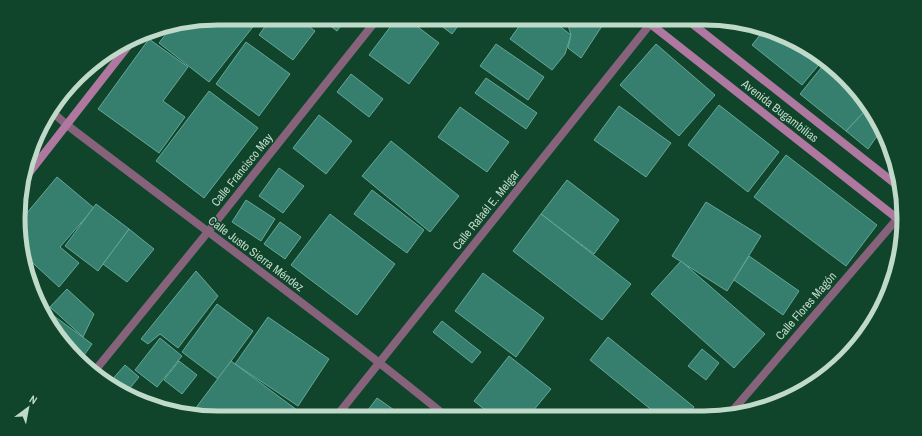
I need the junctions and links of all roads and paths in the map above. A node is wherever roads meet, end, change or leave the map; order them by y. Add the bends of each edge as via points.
1 (372, 25) edge
2 (650, 25) edge
3 (658, 25) edge
4 (694, 25) edge
5 (126, 48) edge
6 (55, 115) edge
7 (67, 125) junction
8 (32, 170) edge
9 (893, 182) edge
10 (897, 219) edge
11 (897, 224) edge
12 (207, 233) junction
13 (379, 362) junction
14 (97, 368) edge
15 (735, 408) edge
16 (340, 411) edge
17 (440, 411) edge

1 - 12 street, Calle Francisco May
2 - 13 street, Calle Rafaél E. Melgar
3 - 10 main road, Avenida Bugambilias
4 - 9 main road, Avenida Bugambilias
5 - 7 main road
6 - 7 street, Calle Justo Sierra Méndez
7 - 8 main road
7 - 12 street, Calle Justo Sierra Méndez
11 - 15 street, Calle Flores Magón
12 - 13 street, Calle Justo Sierra Méndez
12 - 14 street, Calle Francisco May
13 - 16 street, Calle Rafaél E. Melgar
13 - 17 street, Calle Justo Sierra Méndez

